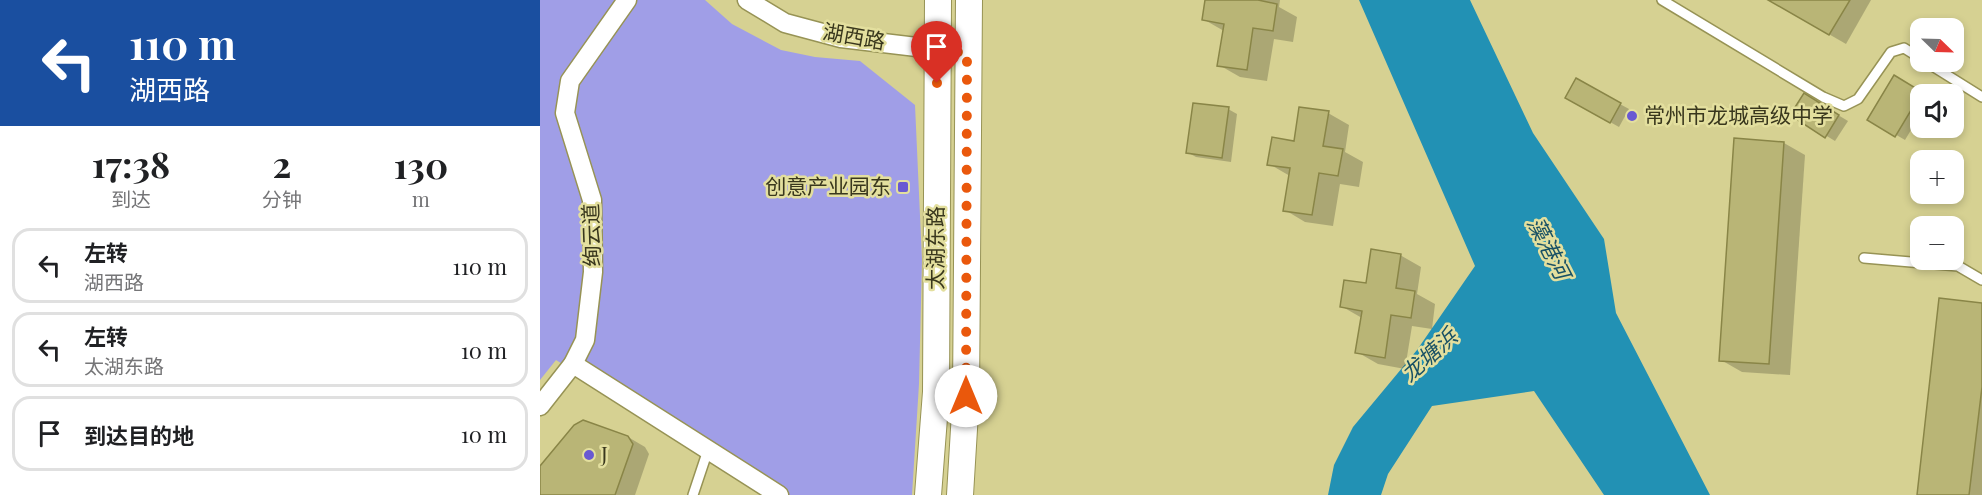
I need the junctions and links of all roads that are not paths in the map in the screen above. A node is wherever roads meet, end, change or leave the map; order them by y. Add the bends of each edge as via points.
1 (627, 0) edge
2 (747, 0) edge
3 (938, 0) edge
4 (969, 0) edge
5 (1662, 0) edge
6 (937, 50) junction
7 (1910, 52) edge
8 (967, 53) junction
9 (1942, 72) edge
10 (1982, 97) edge
11 (1864, 258) dead end
12 (1982, 280) edge
13 (573, 364) junction
14 (540, 406) edge
15 (708, 450) junction
16 (964, 494) edge
17 (693, 495) edge
18 (779, 495) edge
19 (928, 495) edge

1 - 13 street, 绚云道 via 570,81 565,113 592,200 594,272 585,339
2 - 6 street, 湖西路 via 785,23 841,38
3 - 6 main road, 太湖东路
4 - 8 main road, 太湖东路
5 - 7 lane via 1844,106 1858,99 1891,52 1904,48
6 - 8 street, 湖西路
6 - 19 main road, 太湖东路 via 936,392
8 - 16 main road, 太湖东路
9 - 10 lane
11 - 12 lane via 1958,266
13 - 14 street, 绚云道
13 - 15 street
15 - 17 lane
15 - 18 street

